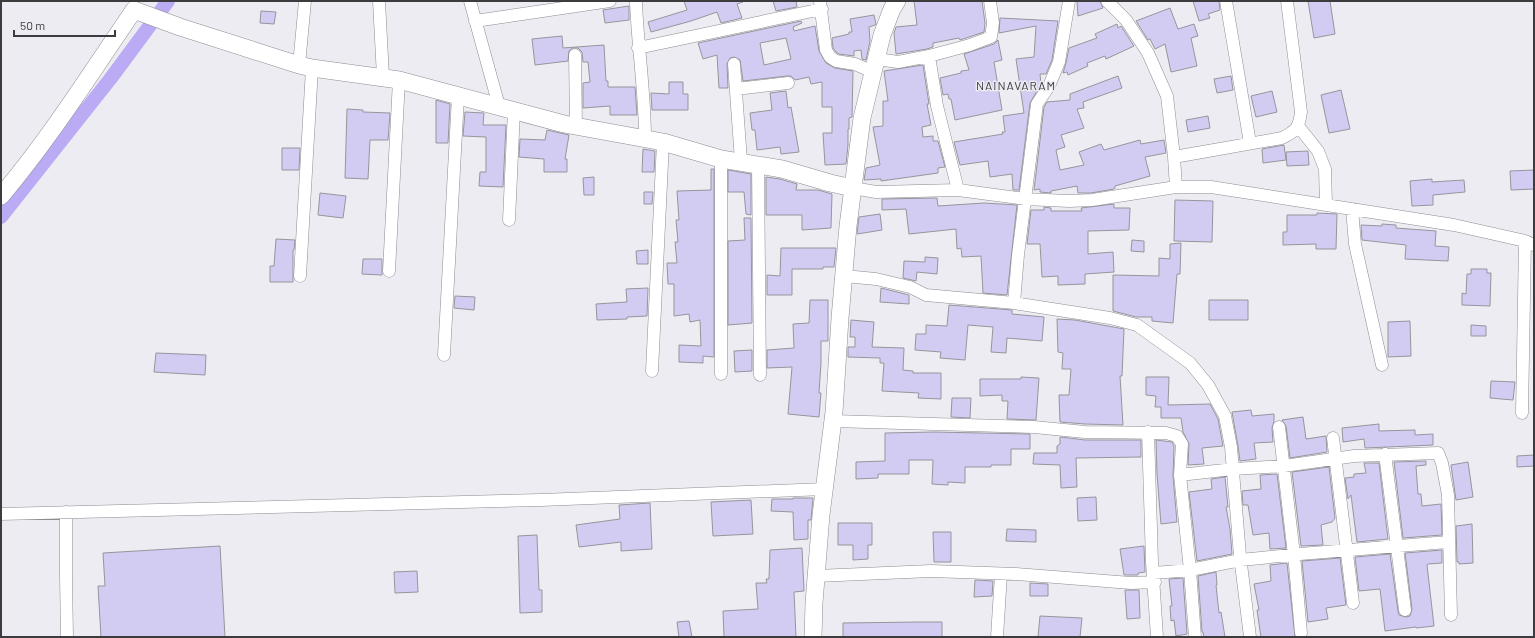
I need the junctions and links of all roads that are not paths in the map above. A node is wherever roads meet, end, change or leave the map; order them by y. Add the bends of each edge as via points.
1 (305, 1) edge
2 (379, 1) edge
3 (470, 1) edge
4 (610, 1) edge
5 (897, 1) edge
6 (990, 1) edge
7 (1069, 1) edge
8 (1107, 1) edge
9 (1226, 1) edge
10 (1287, 1) edge
11 (638, 2) edge
12 (821, 5) edge
13 (140, 8) edge
14 (475, 21) junction
15 (638, 48) junction
16 (575, 55) dead end
17 (929, 56) junction
18 (734, 64) dead end
19 (875, 65) junction
20 (305, 66) junction
21 (391, 79) junction
22 (788, 83) dead end
23 (736, 89) junction
24 (458, 96) junction
25 (507, 108) junction
26 (576, 126) junction
27 (1298, 126) junction
28 (645, 139) junction
29 (663, 142) junction
30 (1250, 143) junction
31 (1174, 157) junction
32 (721, 159) junction
33 (749, 163) junction
34 (1176, 187) junction
35 (853, 188) junction
36 (958, 190) junction
37 (1, 196) edge
38 (1025, 200) junction
39 (1326, 205) junction
40 (1352, 209) junction
41 (509, 220) dead end
42 (1530, 243) edge
43 (389, 271) dead end
44 (300, 276) dead end
45 (844, 276) junction
46 (1014, 303) junction
47 (444, 355) dead end
48 (1382, 365) dead end
49 (652, 371) dead end
50 (721, 374) dead end
51 (760, 375) dead end
52 (1522, 413) dead end
53 (833, 421) junction
54 (1279, 427) dead end
55 (1148, 432) junction
56 (1333, 438) dead end
57 (1385, 454) junction
58 (1336, 458) junction
59 (1284, 466) junction
60 (1232, 469) junction
61 (1180, 475) junction
62 (825, 489) junction
63 (66, 512) junction
64 (1, 514) edge
65 (1448, 542) junction
66 (1398, 546) junction
67 (1347, 550) junction
68 (1294, 555) junction
69 (1241, 560) junction
70 (1190, 570) junction
71 (1001, 574) junction
72 (816, 576) junction
73 (1154, 578) junction
74 (1353, 603) dead end
75 (1405, 610) dead end
76 (1451, 615) dead end
77 (1301, 633) dead end
78 (812, 636) edge
79 (67, 637) edge
80 (997, 637) edge
81 (1157, 637) edge
82 (1195, 637) edge
83 (1250, 637) edge

1 - 20 street
2 - 21 street
3 - 14 street
4 - 14 street
5 - 19 street via 892,9
6 - 17 street via 993,23 991,37
7 - 38 street via 1059,62 1049,86 1037,104
8 - 31 street via 1126,20 1148,53 1167,96
9 - 30 street
10 - 27 street via 1301,112
11 - 15 street
12 - 15 street
12 - 19 street via 826,50 830,58 855,64
13 - 20 street via 180,27
13 - 37 street via 26,167
14 - 25 street
15 - 28 street via 645,103
16 - 26 street
17 - 19 street
17 - 36 street via 936,106
18 - 23 street
19 - 35 street via 862,118
20 - 21 street
20 - 44 street
21 - 24 street
21 - 43 street
22 - 23 street
23 - 33 street
24 - 25 street
24 - 47 street
25 - 26 street
25 - 41 street
26 - 28 street
27 - 30 street via 1294,133 1282,138
27 - 39 street via 1318,151 1325,169
28 - 29 street
29 - 32 street
29 - 49 street
30 - 31 street
31 - 34 street
32 - 33 street
32 - 50 street
33 - 35 street
33 - 51 street
34 - 38 street via 1092,200
34 - 39 street via 1211,187
35 - 36 street via 876,192
35 - 45 street
36 - 38 street
38 - 46 street
39 - 40 street
40 - 42 street via 1454,225
40 - 48 street via 1355,244
42 - 52 street
45 - 46 street via 876,279 910,287 926,295
45 - 53 street
46 - 60 street via 1110,318 1137,325 1190,363 1208,385 1225,416
53 - 55 street via 1034,427 1085,432
53 - 62 street
54 - 59 street
55 - 61 street via 1177,436 1182,444
55 - 73 street
56 - 58 street
57 - 58 street
57 - 65 street via 1438,453 1448,495
57 - 66 street
58 - 59 street
58 - 67 street
59 - 60 street
59 - 68 street
60 - 61 street
60 - 69 street
61 - 70 street
62 - 63 street via 541,500
62 - 72 street
63 - 64 street
63 - 79 street
65 - 66 street
65 - 76 street
66 - 67 street
66 - 75 street
67 - 68 street
67 - 74 street
68 - 69 street
68 - 77 street
69 - 70 street
69 - 83 street
70 - 73 street
70 - 82 street
71 - 72 street via 931,571
71 - 73 street via 1131,583
71 - 80 street
72 - 78 street
73 - 81 street

